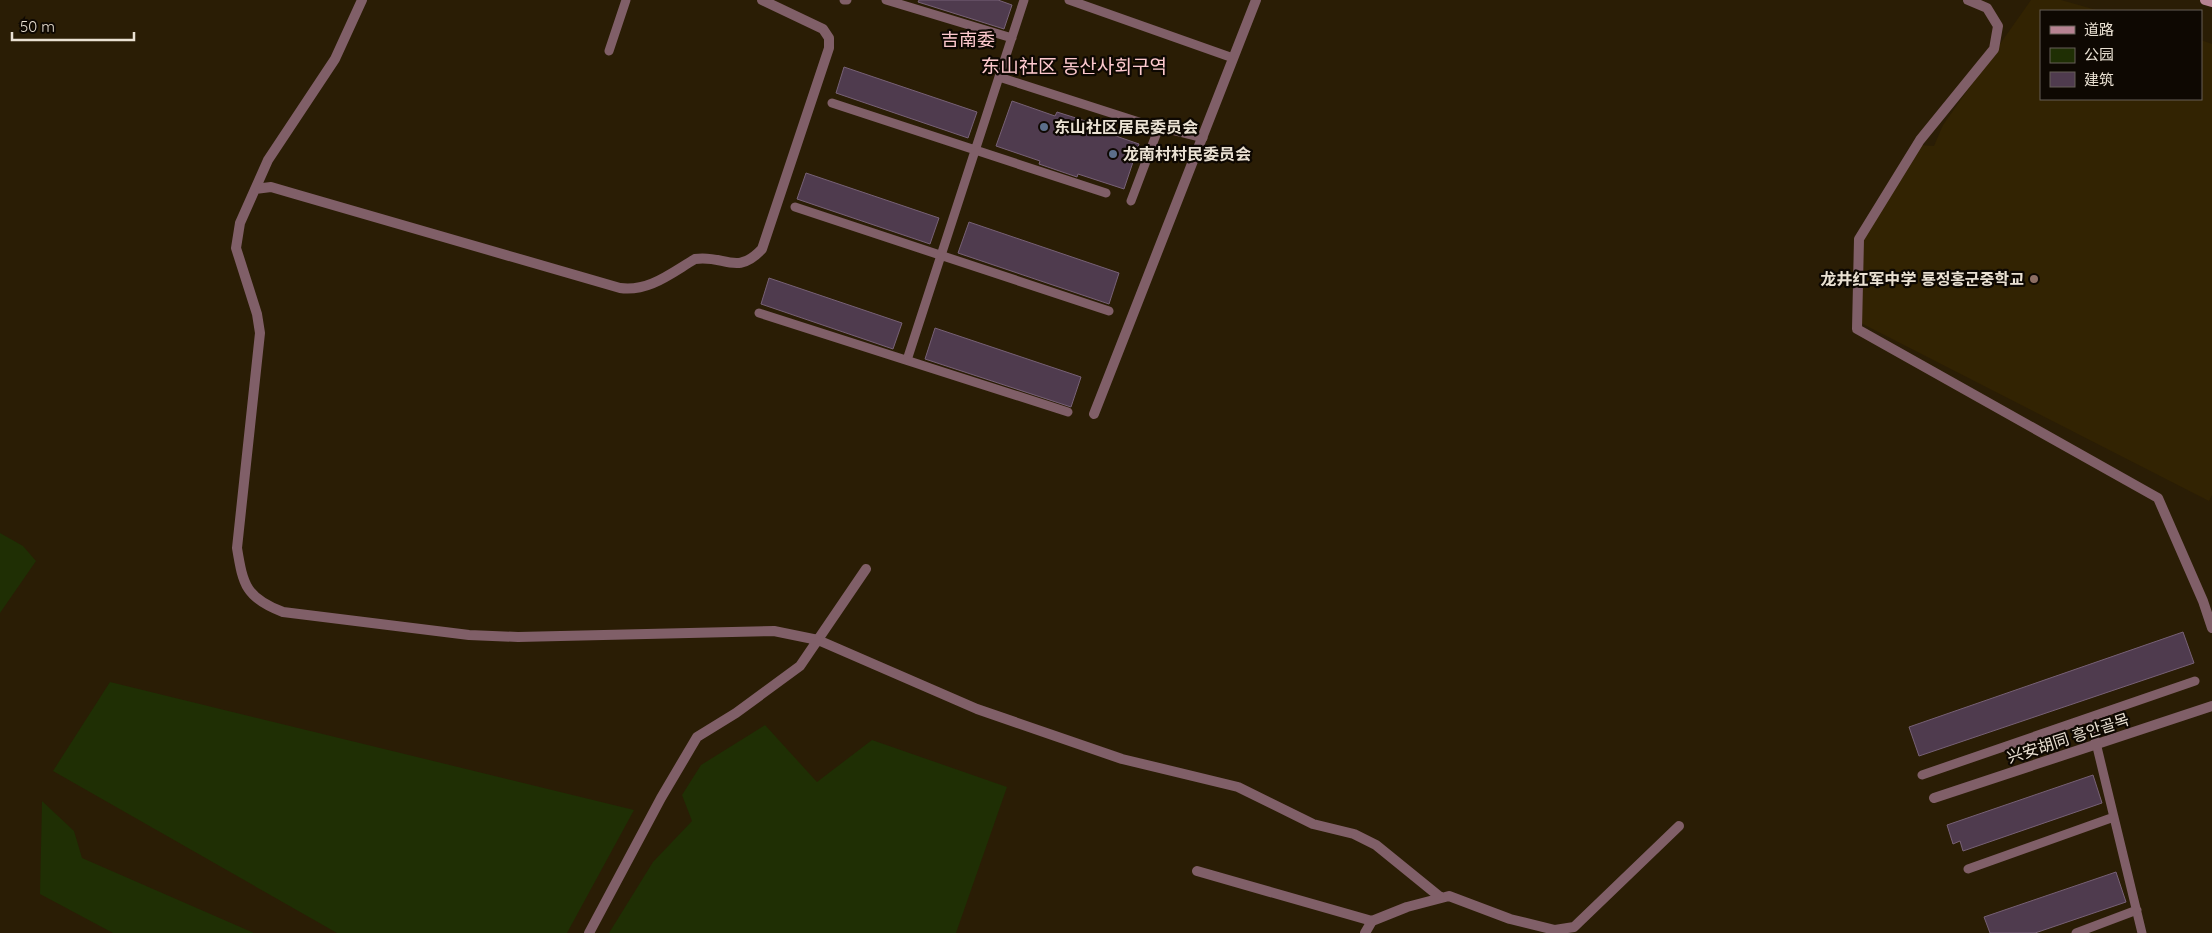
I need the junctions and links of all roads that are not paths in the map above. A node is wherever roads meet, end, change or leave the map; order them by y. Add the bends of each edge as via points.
1 (362, 0) edge
2 (626, 0) edge
3 (762, 0) edge
4 (886, 0) edge
5 (1024, 0) edge
6 (1069, 0) edge
7 (1256, 0) edge
8 (1968, 0) edge
9 (2205, 0) edge
10 (2212, 2) edge
11 (1012, 38) junction
12 (609, 51) dead end
13 (1234, 58) junction
14 (999, 77) junction
15 (832, 103) dead end
16 (1139, 122) dead end
17 (1203, 138) junction
18 (976, 150) junction
19 (255, 188) junction
20 (1106, 193) dead end
21 (1131, 201) dead end
22 (795, 207) dead end
23 (940, 255) junction
24 (1109, 311) dead end
25 (759, 313) dead end
26 (907, 360) junction
27 (1068, 412) dead end
28 (1094, 414) dead end
29 (866, 568) dead end
30 (2212, 628) edge
31 (818, 640) junction
32 (2195, 681) dead end
33 (2212, 706) edge
34 (2090, 718) junction
35 (2096, 744) junction
36 (1922, 775) dead end
37 (1934, 798) dead end
38 (2114, 817) junction
39 (1679, 826) dead end
40 (1968, 869) dead end
41 (1197, 871) dead end
42 (1440, 897) junction
43 (2137, 910) junction
44 (1372, 920) junction
45 (589, 933) edge
46 (1365, 933) edge
47 (2076, 933) edge
48 (2142, 933) edge

1 - 19 street via 335,60 268,160
2 - 12 lane
3 - 19 street via 823,29 829,38 829,48 762,249 742,264 704,257 695,259 646,288 632,290 295,194
4 - 11 lane
5 - 11 lane
6 - 13 lane
7 - 13 street
8 - 30 street via 1987,8 1998,26 1994,49 1920,140 1859,239 1857,329 2158,498
9 - 10 main road
11 - 14 lane
13 - 17 street
14 - 16 lane
14 - 18 lane
15 - 18 lane
17 - 21 lane via 1159,127
17 - 28 street
18 - 20 lane
18 - 23 lane
19 - 31 street via 240,223 236,248 260,333 237,548 247,589 264,604 283,612 469,635 518,637 774,631
22 - 23 lane
23 - 24 lane
23 - 26 lane
25 - 26 lane
26 - 27 lane
29 - 31 street
31 - 42 street via 977,709 1122,759 1238,787 1313,824 1354,834 1376,845
31 - 45 street via 800,666 698,737 661,798
32 - 34 lane
33 - 35 street, 兴安胡同 흥안골목
34 - 35 lane
34 - 36 lane
35 - 37 street, 兴安胡同 흥안골목
35 - 38 lane
38 - 40 lane
38 - 43 lane
39 - 42 street via 1574,926 1555,930 1510,919 1448,896
41 - 44 street
42 - 44 street
43 - 47 lane
43 - 48 lane
44 - 46 street

